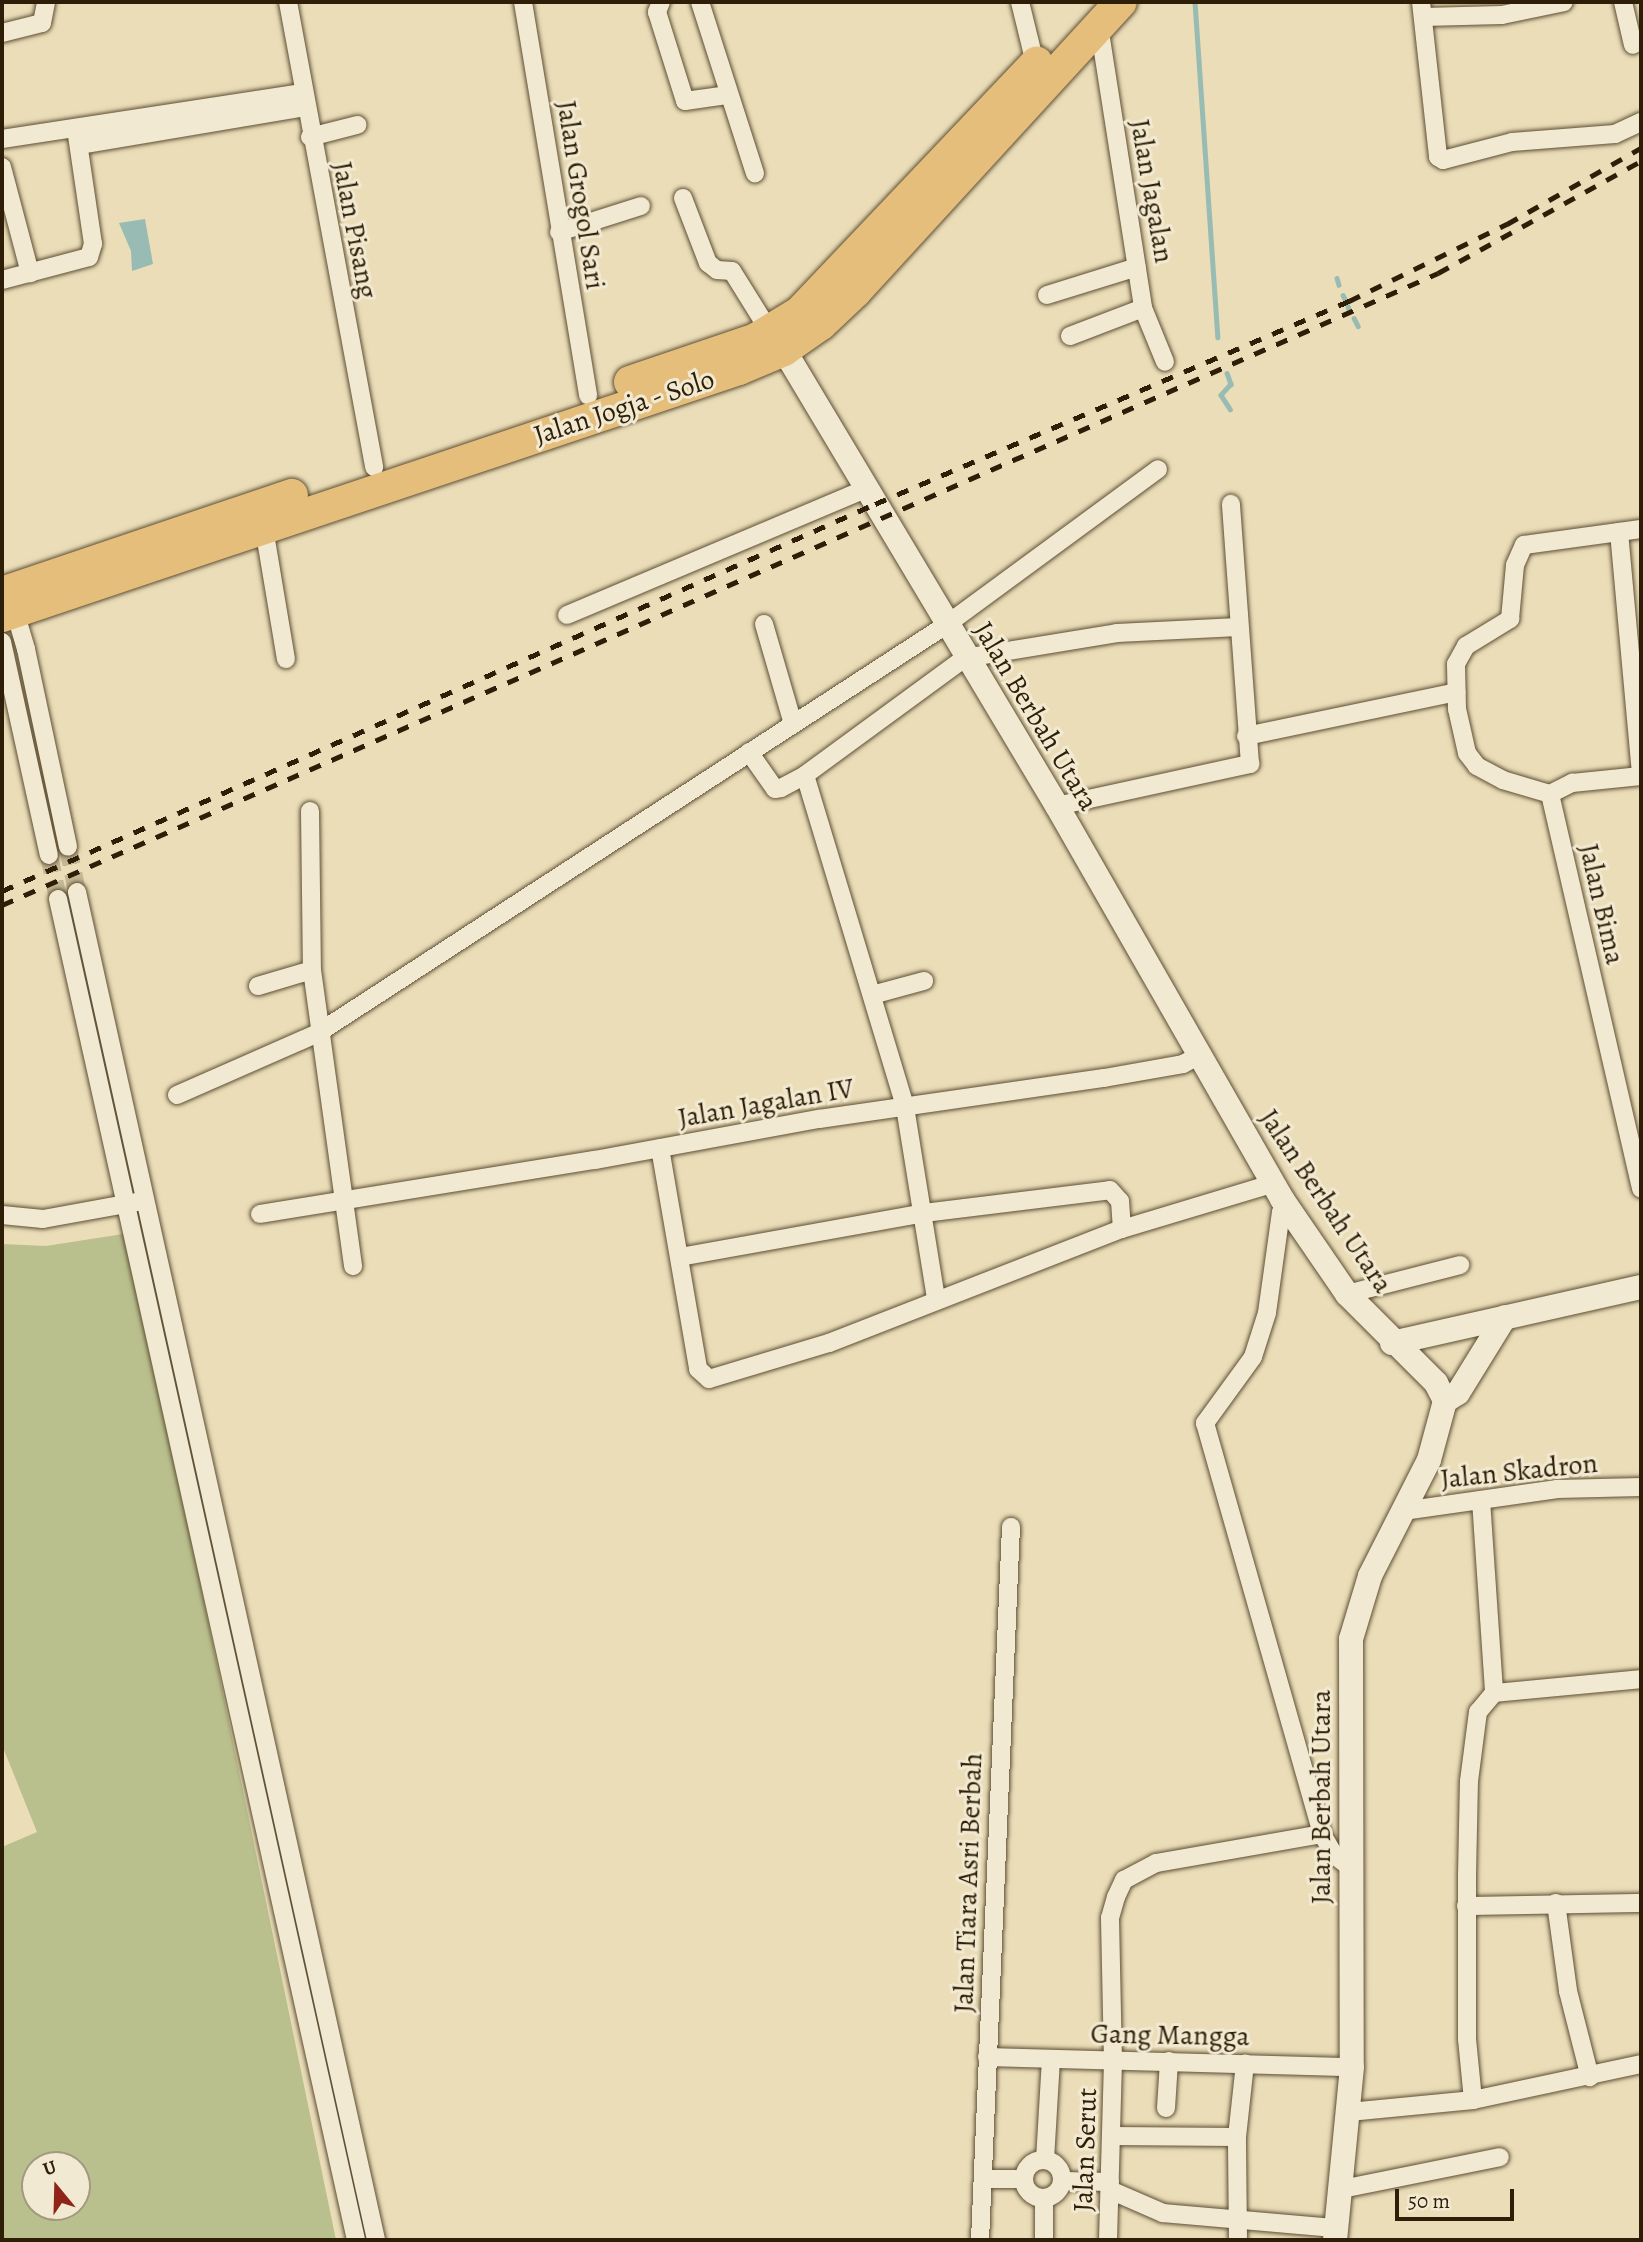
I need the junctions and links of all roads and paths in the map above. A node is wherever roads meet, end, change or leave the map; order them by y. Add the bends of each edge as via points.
1 (46, 2) edge
2 (288, 2) edge
3 (523, 2) edge
4 (660, 2) edge
5 (700, 2) edge
6 (1020, 2) edge
7 (1121, 2) edge
8 (1564, 2) edge
9 (1623, 2) edge
10 (1423, 9) edge
11 (1095, 14) edge
12 (2, 33) edge
13 (1633, 45) dead end
14 (1035, 63) junction
15 (727, 95) junction
16 (303, 100) junction
17 (1641, 122) edge
18 (357, 125) dead end
19 (78, 136) junction
20 (310, 137) junction
21 (2, 139) edge
22 (2, 167) edge
23 (755, 173) dead end
24 (683, 198) dead end
25 (641, 205) dead end
26 (559, 232) junction
27 (1137, 267) junction
28 (30, 273) junction
29 (2, 280) edge
30 (1047, 295) dead end
31 (1143, 308) junction
32 (1070, 336) dead end
33 (777, 341) junction
34 (1165, 362) dead end
35 (588, 396) junction
36 (374, 467) junction
37 (1158, 469) dead end
38 (866, 489) junction
39 (1231, 504) dead end
40 (264, 528) junction
41 (1641, 530) edge
42 (1619, 532) junction
43 (7, 603) edge
44 (567, 615) dead end
45 (764, 624) dead end
46 (946, 625) junction
47 (1238, 627) junction
48 (2, 642) edge
49 (965, 657) junction
50 (286, 659) dead end
51 (1456, 691) junction
52 (793, 724) junction
53 (1246, 736) junction
54 (749, 752) junction
55 (1641, 774) edge
56 (805, 775) junction
57 (1550, 794) junction
58 (1057, 806) junction
59 (310, 811) dead end
60 (68, 847) tunnel mouth
61 (49, 855) tunnel mouth
62 (77, 892) tunnel mouth
63 (58, 899) tunnel mouth
64 (312, 970) junction
65 (924, 981) dead end
66 (258, 986) dead end
67 (872, 995) junction
68 (318, 1033) junction
69 (1198, 1056) junction
70 (177, 1095) dead end
71 (905, 1107) junction
72 (660, 1148) junction
73 (1274, 1183) junction
74 (1641, 1189) edge
75 (148, 1200) junction
76 (343, 1202) junction
77 (128, 1204) junction
78 (1287, 1205) junction
79 (924, 1213) junction
80 (260, 1214) dead end
81 (2, 1215) edge
82 (1122, 1229) junction
83 (680, 1257) junction
84 (1460, 1265) dead end
85 (353, 1266) dead end
86 (1641, 1287) edge
87 (1347, 1294) junction
88 (936, 1298) junction
89 (1505, 1317) junction
90 (1392, 1343) junction
91 (1445, 1401) junction
92 (1641, 1487) edge
93 (1481, 1500) junction
94 (1403, 1511) junction
95 (1012, 1527) dead end
96 (208, 1577) junction
97 (230, 1581) junction
98 (1641, 1679) edge
99 (1494, 1693) junction
100 (1322, 1834) junction
101 (1351, 1868) junction
102 (1556, 1903) junction
103 (1641, 1903) edge
104 (1466, 1906) junction
105 (987, 2057) junction
106 (1051, 2059) junction
107 (1169, 2061) junction
108 (1114, 2062) junction
109 (1245, 2063) junction
110 (1641, 2064) edge
111 (1352, 2067) junction
112 (1590, 2077) junction
113 (1473, 2100) junction
114 (1166, 2108) dead end
115 (1349, 2112) junction
116 (1111, 2136) junction
117 (1237, 2137) junction
118 (1500, 2157) dead end
119 (1045, 2160) junction
120 (985, 2179) junction
121 (1024, 2179) junction
122 (1062, 2180) junction
123 (1110, 2186) junction
124 (1342, 2189) junction
125 (1044, 2198) junction
126 (1238, 2221) junction
127 (1335, 2234) edge
128 (356, 2240) edge
129 (376, 2240) edge
130 (980, 2240) edge
131 (1044, 2240) edge
132 (1108, 2240) edge
133 (1238, 2240) edge

1 - 12 street via 42,23
2 - 16 street, Jalan Pisang
3 - 26 street, Jalan Grogol Sari
4 - 15 street via 657,12 685,101
5 - 15 street
6 - 14 street
7 - 11 highway, Jalan Jogja - Solo
8 - 10 street via 1502,15
9 - 13 street
10 - 17 street via 1435,152 1444,160 1513,142 1615,134
11 - 14 highway, Jalan Jogja - Solo
11 - 27 street, Jalan Jagalan
11 - 33 highway, Jalan Jogja - Solo via 856,291
14 - 33 highway, Jalan Jogja - Solo
15 - 23 street
16 - 19 street
16 - 20 street, Jalan Pisang
18 - 20 street
19 - 21 street
19 - 28 street via 92,250 81,260
20 - 36 street, Jalan Pisang
22 - 28 street
24 - 33 street via 708,263 717,270 732,271
25 - 26 street
26 - 35 street, Jalan Grogol Sari
27 - 30 street
27 - 31 street, Jalan Jagalan
28 - 29 street
31 - 32 street
31 - 34 street, Jalan Jagalan
33 - 35 highway, Jalan Jogja - Solo
33 - 38 main road, Jalan Berbah Utara
33 - 40 highway, Jalan Jogja - Solo via 739,369
35 - 36 highway, Jalan Jogja - Solo
36 - 43 highway, Jalan Jogja - Solo
37 - 46 street
38 - 44 street
38 - 46 main road, Jalan Berbah Utara
39 - 47 street
40 - 43 highway, Jalan Jogja - Solo
40 - 50 street
41 - 42 street
42 - 51 street via 1524,545 1515,565 1510,619 1466,646 1456,664
42 - 55 street
43 - 60 street
45 - 52 street
46 - 49 main road, Jalan Berbah Utara
46 - 52 street
47 - 49 street via 1117,633
47 - 53 street
48 - 61 street
49 - 56 street
49 - 58 main road, Jalan Berbah Utara
51 - 53 street
51 - 57 street via 1462,740 1476,766 1503,780
52 - 54 street
53 - 58 street via 1250,760 1244,768
54 - 56 street via 775,789
54 - 68 street
55 - 57 street via 1572,783
56 - 67 street
57 - 74 street, Jalan Bima
58 - 69 main road, Jalan Berbah Utara
59 - 64 street
62 - 75 street
63 - 77 street
64 - 66 street
64 - 68 street
65 - 67 street
67 - 71 street
68 - 70 street
68 - 76 street
69 - 71 street, Jalan Jagalan IV via 1183,1064
69 - 73 main road, Jalan Berbah Utara
71 - 72 street, Jalan Jagalan IV
71 - 79 street
72 - 76 street, Jalan Jagalan IV
72 - 83 street
73 - 78 main road, Jalan Berbah Utara
73 - 82 street
75 - 77 street
75 - 97 street
76 - 80 street, Jalan Jagalan IV
76 - 85 street
77 - 81 street via 43,1219
77 - 96 street
78 - 87 main road, Jalan Berbah Utara
78 - 100 street via 1281,1212 1267,1313 1253,1357 1205,1423
79 - 82 street via 1110,1190 1120,1200
79 - 83 street
79 - 88 street
82 - 88 street
83 - 88 street via 698,1369 709,1379 829,1343
84 - 87 street
86 - 89 main road
87 - 90 main road, Jalan Berbah Utara
89 - 90 main road
89 - 91 main road via 1458,1393
90 - 91 main road, Jalan Berbah Utara via 1436,1383
91 - 94 main road, Jalan Berbah Utara via 1429,1460
92 - 93 street, Jalan Skadron via 1557,1489
93 - 94 street, Jalan Skadron
93 - 99 street
94 - 101 main road, Jalan Berbah Utara via 1360,1601 1351,1639
95 - 105 street, Jalan Tiara Asri Berbah
96 - 97 street
96 - 128 street
97 - 129 street
98 - 99 street
99 - 104 street via 1482,1704 1473,1731
100 - 101 street via 1334,1855
100 - 108 street, Jalan Serut via 1156,1863 1124,1880 1110,1918
101 - 111 main road, Jalan Berbah Utara
102 - 103 street
102 - 104 street
102 - 112 street via 1568,1991
104 - 113 street via 1467,2039
105 - 106 street, Gang Mangga
105 - 120 street, Jalan Tiara Asri Berbah
106 - 108 street, Gang Mangga
106 - 119 street
107 - 108 street, Gang Mangga
107 - 109 street, Gang Mangga
107 - 114 street
108 - 116 street, Jalan Serut
109 - 111 street, Gang Mangga
109 - 117 street
110 - 112 street
111 - 115 main road, Jalan Berbah Utara
112 - 113 street
113 - 115 street
115 - 124 main road, Jalan Berbah Utara
116 - 117 street
116 - 123 street, Jalan Serut
117 - 126 street
118 - 124 street
119 - 121 street via 1031,2165
119 - 122 street via 1058,2167
120 - 121 street
120 - 130 street, Jalan Tiara Asri Berbah
121 - 125 street via 1028,2191
122 - 123 street
122 - 125 street via 1056,2193
123 - 126 street via 1163,2213
123 - 132 street, Jalan Serut
124 - 127 main road, Jalan Berbah Utara
125 - 131 street
126 - 127 street
126 - 133 street

